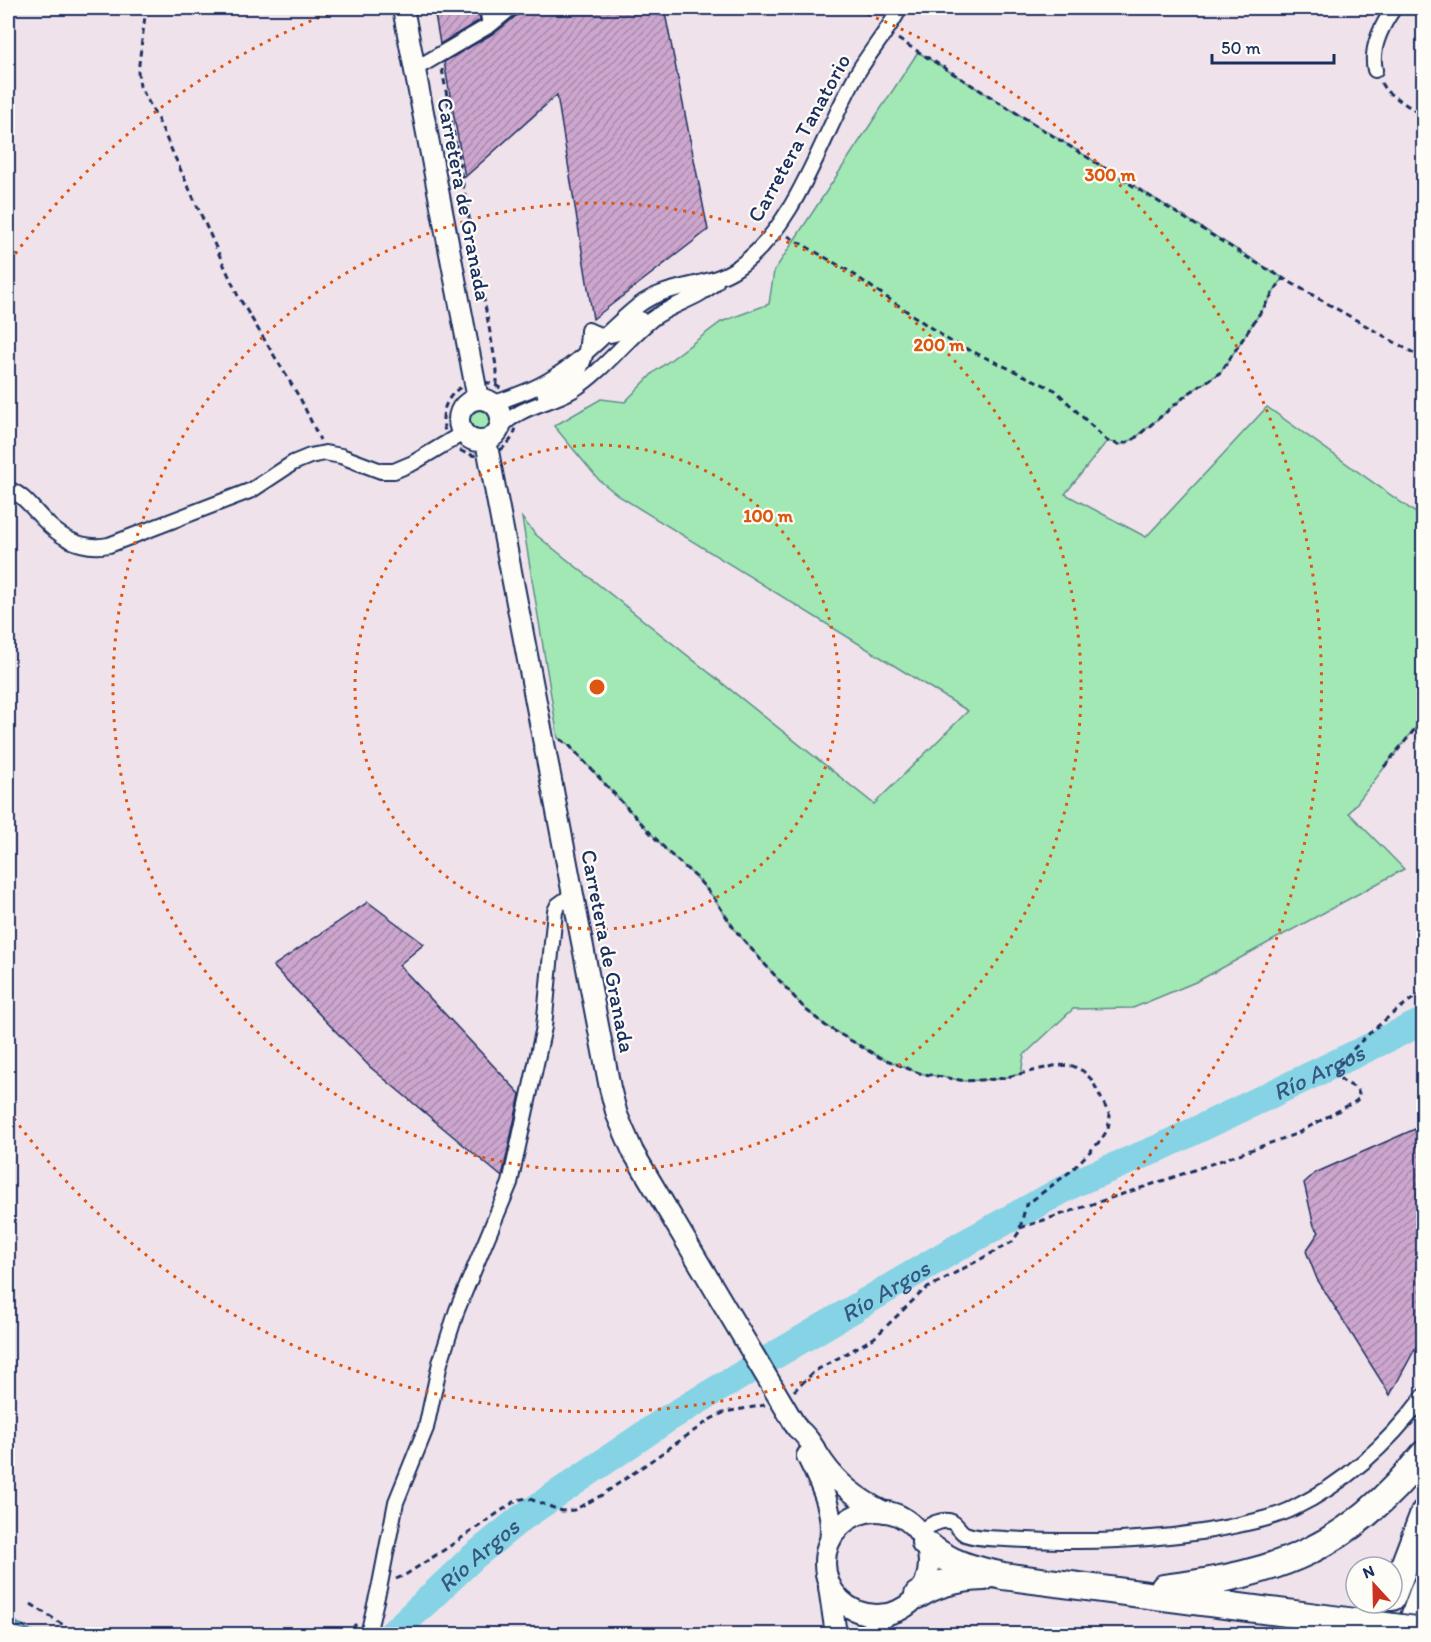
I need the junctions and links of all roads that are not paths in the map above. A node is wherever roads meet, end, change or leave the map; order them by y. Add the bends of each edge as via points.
1 (403, 8) edge
2 (487, 8) edge
3 (511, 8) edge
4 (900, 8) edge
5 (1394, 8) edge
6 (490, 25) junction
7 (415, 69) junction
8 (1375, 70) road end
9 (722, 277) junction
10 (688, 299) junction
11 (604, 336) junction
12 (586, 352) junction
13 (485, 392) junction
14 (522, 412) junction
15 (456, 437) junction
16 (492, 442) junction
17 (8, 489) edge
18 (572, 895) junction
19 (1424, 1395) edge
20 (797, 1428) junction
21 (1424, 1454) edge
22 (884, 1512) junction
23 (1420, 1521) edge
24 (922, 1537) junction
25 (830, 1541) junction
26 (1404, 1564) edge
27 (1003, 1576) junction
28 (827, 1579) junction
29 (1424, 1588) edge
30 (1125, 1592) junction
31 (918, 1595) junction
32 (887, 1614) junction
33 (1386, 1615) edge
34 (1424, 1631) edge
35 (368, 1635) edge
36 (837, 1635) edge
37 (868, 1635) edge
38 (1378, 1635) edge
39 (1408, 1635) edge

1 - 7 main road, Carretera de Granada
2 - 6 street
3 - 6 street
4 - 9 street, Carretera Tanatorio via 857,73 776,229 763,246
5 - 8 street via 1375,46
6 - 7 street
7 - 13 main road, Carretera de Granada
9 - 10 street, Carretera Tanatorio
9 - 11 street via 650,298
10 - 11 street via 657,307 622,332
10 - 14 street via 652,319 577,387
11 - 12 street via 588,330
12 - 13 street via 552,379 527,391 498,402
12 - 14 street via 578,373
13 - 15 main road via 462,409
13 - 16 main road, Carretera de Granada via 499,409 502,422
14 - 16 street via 506,421
15 - 16 main road
15 - 17 street via 394,471 381,471 325,453 310,456 252,490 110,545 95,547 56,532 17,492
16 - 18 main road, Carretera de Granada
18 - 20 main road, Carretera de Granada, bridge via 621,1125 633,1152
18 - 35 street via 555,911 544,1027 510,1183 454,1318 426,1428 396,1502
19 - 24 street via 1404,1422 1357,1468 1292,1509 1258,1521 1165,1537 1075,1541 986,1538 963,1533 946,1520
20 - 22 main road, Carretera de Granada via 840,1483
20 - 25 main road, Carretera de Granada via 826,1500
21 - 30 highway via 1389,1495 1355,1524 1295,1558 1230,1578
22 - 24 main road via 903,1518
22 - 25 main road via 865,1512 851,1519
23 - 26 highway
24 - 27 highway via 955,1563
24 - 31 main road via 929,1559 928,1576
25 - 28 main road via 825,1563
27 - 30 highway
27 - 31 highway via 949,1582
28 - 32 main road via 847,1606 869,1614
28 - 36 main road
29 - 39 highway
30 - 34 highway, bridge
31 - 32 main road via 901,1609
32 - 37 main road
33 - 38 highway

